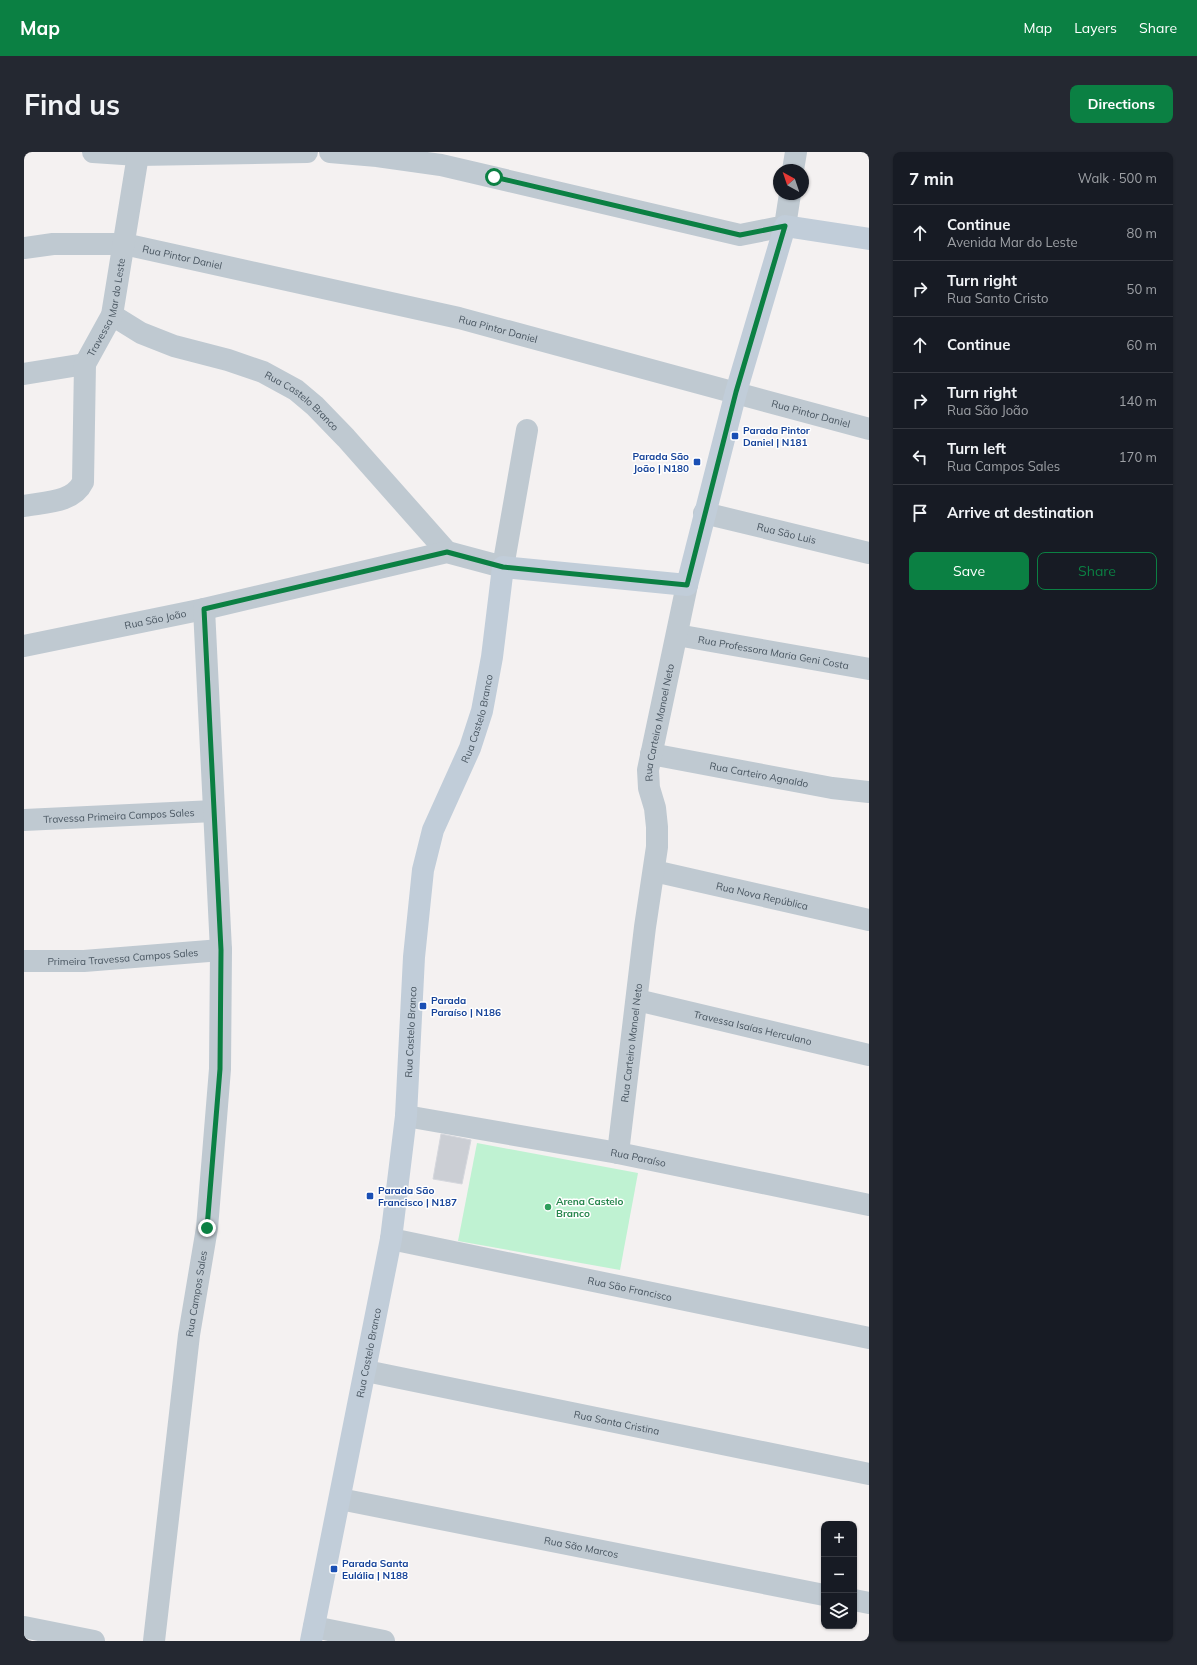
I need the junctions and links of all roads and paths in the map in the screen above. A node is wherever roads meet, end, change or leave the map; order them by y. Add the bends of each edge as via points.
1 (93, 152) edge
2 (307, 152) edge
3 (330, 152) edge
4 (796, 152) edge
5 (138, 155) junction
6 (442, 158) edge
7 (795, 164) edge
8 (789, 200) edge
9 (785, 226) junction
10 (869, 239) edge
11 (124, 244) junction
12 (24, 248) edge
13 (112, 315) junction
14 (85, 364) junction
15 (24, 374) edge
16 (736, 392) junction
17 (869, 429) edge
18 (527, 430) dead end
19 (24, 506) edge
20 (704, 513) junction
21 (447, 552) junction
22 (869, 553) edge
23 (503, 567) junction
24 (687, 585) junction
25 (204, 609) junction
26 (677, 635) junction
27 (24, 646) edge
28 (869, 669) edge
29 (651, 754) junction
30 (869, 792) edge
31 (214, 811) junction
32 (24, 820) edge
33 (654, 872) junction
34 (869, 920) edge
35 (221, 950) junction
36 (24, 961) edge
37 (637, 1000) junction
38 (869, 1055) edge
39 (406, 1116) junction
40 (618, 1153) junction
41 (869, 1205) edge
42 (391, 1239) junction
43 (869, 1338) edge
44 (366, 1370) junction
45 (869, 1474) edge
46 (340, 1499) junction
47 (821, 1593) edge
48 (857, 1601) edge
49 (869, 1603) edge
50 (24, 1627) edge
51 (312, 1634) edge
52 (94, 1641) edge
53 (154, 1641) edge
54 (384, 1641) edge

1 - 5 street
2 - 5 street
3 - 6 street
4 - 7 street
5 - 11 street, Travessa Mar do Leste
6 - 9 street via 740,235
8 - 9 street
9 - 10 street
9 - 16 street, Rua Carteiro Manoel Neto
11 - 12 street, Rua Pintor Daniel via 53,244
11 - 13 street, Travessa Mar do Leste
11 - 16 street, Rua Pintor Daniel via 459,318
13 - 14 street, Travessa Mar do Leste
13 - 21 street, Rua Castelo Branco via 140,333 174,346 263,372 296,390 346,438
14 - 15 street
14 - 19 street, Travessa Mar do Leste via 83,482 68,498
16 - 17 street, Rua Pintor Daniel
16 - 20 street, Rua Carteiro Manoel Neto
18 - 23 street, Rua Castelo Branco
20 - 22 street, Rua São Luis
20 - 24 street, Rua Carteiro Manoel Neto
21 - 23 street, Rua São João
21 - 25 street, Rua São João
23 - 24 street, Rua São João
23 - 39 street, Rua Castelo Branco via 492,657 482,711 470,748 433,830 423,870 414,957
24 - 26 street, Rua Carteiro Manoel Neto
25 - 27 street, Rua São João
25 - 31 street, Rua Campos Sales
26 - 28 street, Rua Professora Maria Geni Costa
26 - 29 street, Rua Carteiro Manoel Neto
29 - 30 street, Rua Carteiro Agnaldo via 832,788
29 - 33 street, Rua Carteiro Manoel Neto via 648,770 657,826
31 - 32 street, Travessa Primeira Campos Sales
31 - 35 street, Rua Campos Sales
33 - 34 street, Rua Nova República
33 - 37 street, Rua Carteiro Manoel Neto
35 - 36 street, Primeira Travessa Campos Sales via 84,961
35 - 53 street, Rua Campos Sales via 220,1069 207,1228 189,1335
37 - 38 street, Travessa Isaías Herculano
37 - 40 street, Rua Carteiro Manoel Neto
39 - 40 street, Rua Paraíso
39 - 42 street, Rua Castelo Branco
40 - 41 street, Rua Paraíso
42 - 43 street, Rua São Francisco
42 - 44 street, Rua Castelo Branco
44 - 45 street, Rua Santa Cristina
44 - 46 street, Rua Castelo Branco
46 - 47 street, Rua São Marcos
46 - 51 street, Rua Castelo Branco
48 - 49 street
50 - 52 street
51 - 54 street

